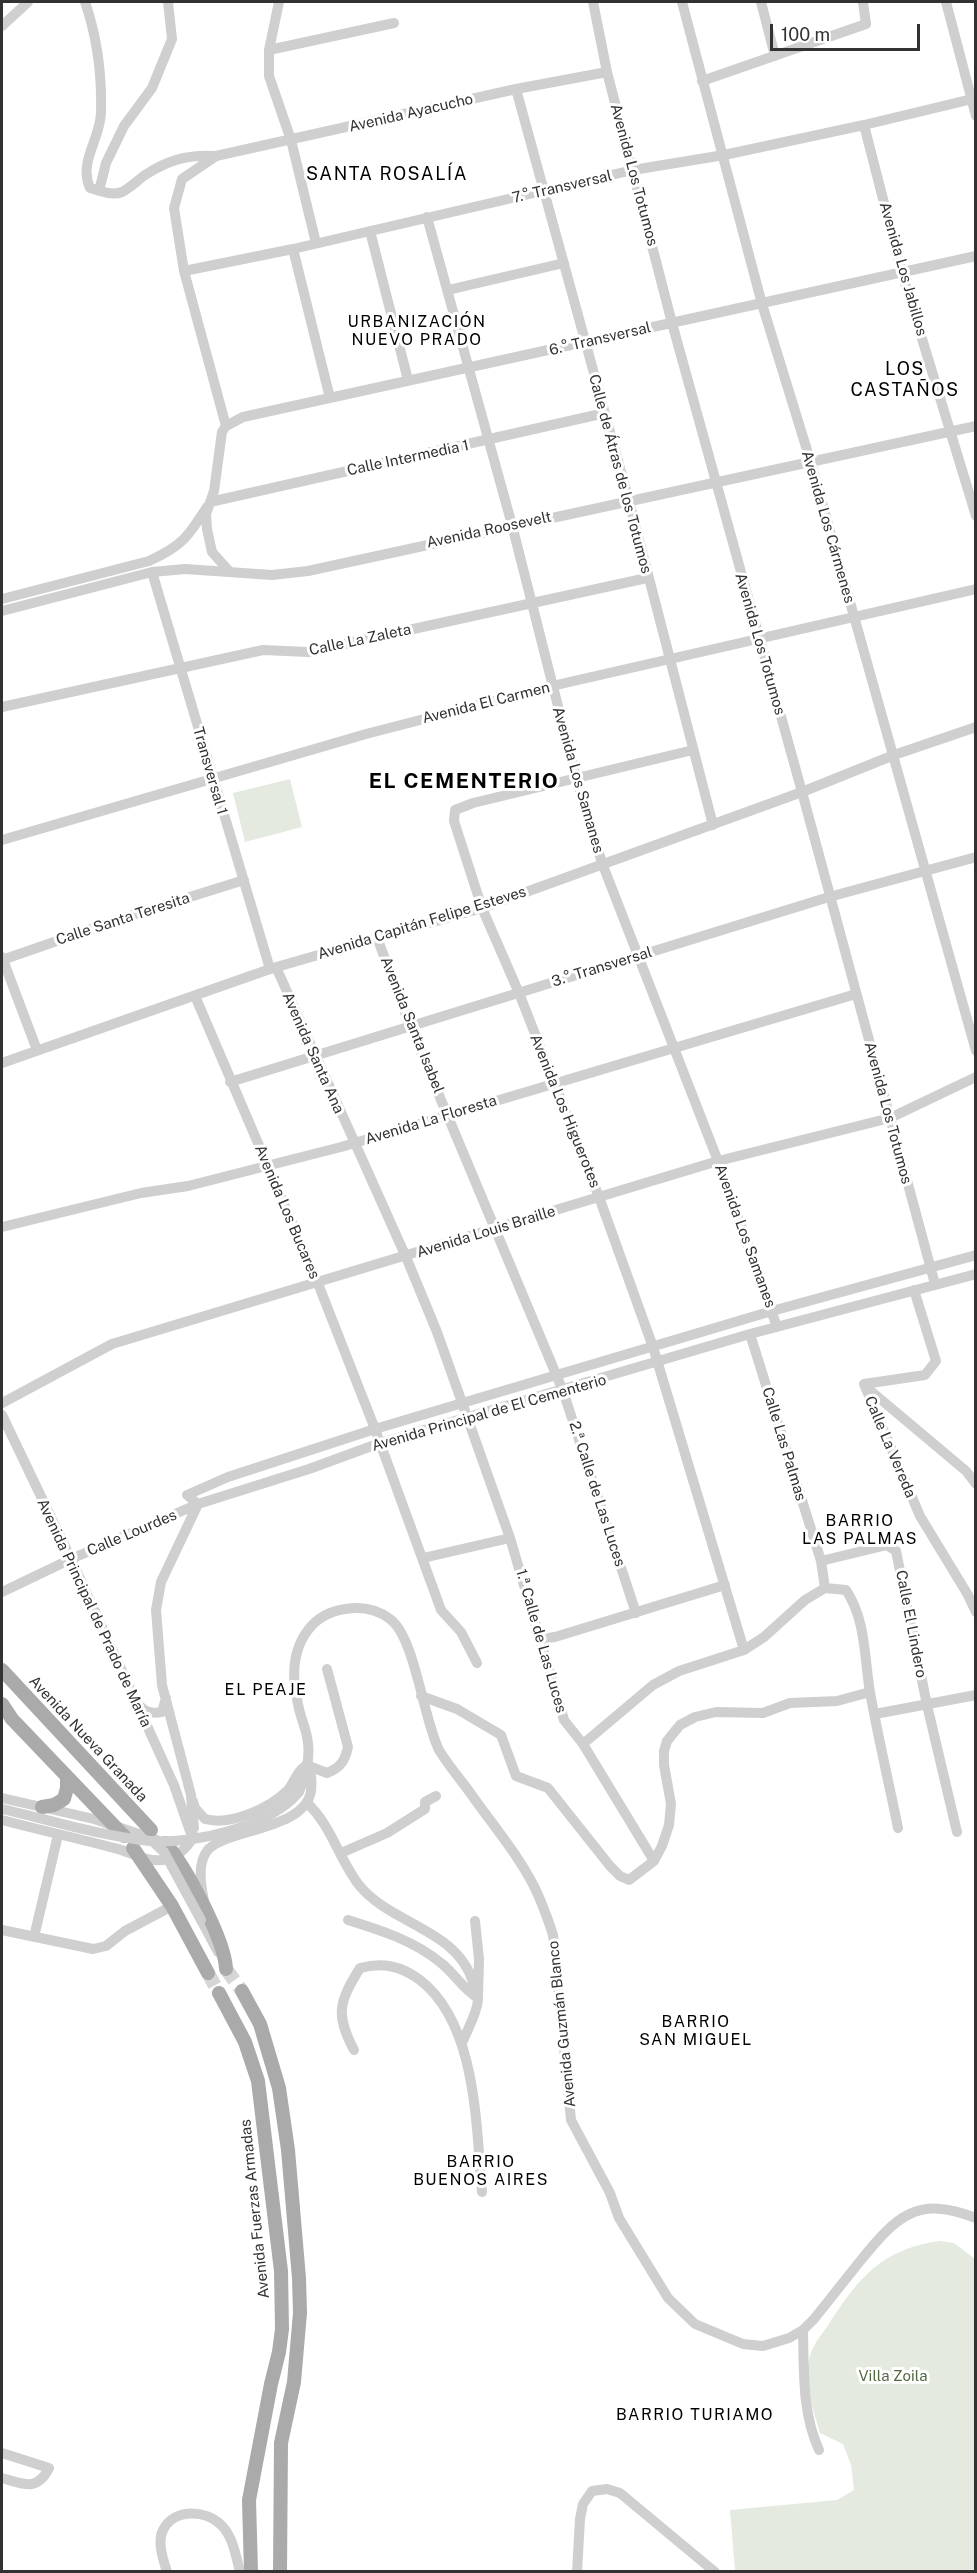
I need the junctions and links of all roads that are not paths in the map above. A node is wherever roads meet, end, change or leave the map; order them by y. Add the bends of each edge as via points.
1 (28, 2) edge
2 (85, 2) edge
3 (168, 2) edge
4 (279, 2) edge
5 (593, 2) edge
6 (682, 2) edge
7 (761, 2) edge
8 (863, 2) edge
9 (946, 2) edge
10 (394, 23) dead end
11 (2, 26) edge
12 (269, 50) junction
13 (775, 56) junction
14 (607, 72) junction
15 (702, 81) junction
16 (516, 89) junction
17 (974, 98) edge
18 (975, 116) edge
19 (864, 125) junction
20 (291, 140) junction
21 (724, 155) junction
22 (216, 156) junction
23 (633, 170) junction
24 (99, 191) junction
25 (544, 191) junction
26 (427, 218) junction
27 (370, 231) junction
28 (316, 243) junction
29 (293, 249) junction
30 (975, 256) edge
31 (564, 263) junction
32 (184, 271) junction
33 (902, 273) junction
34 (448, 290) junction
35 (762, 304) junction
36 (672, 323) junction
37 (584, 343) junction
38 (469, 368) junction
39 (408, 380) junction
40 (330, 398) junction
41 (605, 413) junction
42 (226, 426) junction
43 (975, 426) edge
44 (950, 432) junction
45 (488, 441) junction
46 (811, 463) junction
47 (715, 483) junction
48 (629, 501) junction
49 (210, 502) junction
50 (975, 516) edge
51 (512, 525) junction
52 (229, 571) junction
53 (152, 572) junction
54 (647, 578) junction
55 (975, 589) edge
56 (2, 599) edge
57 (532, 602) junction
58 (2, 611) edge
59 (854, 616) junction
60 (759, 639) junction
61 (669, 661) junction
62 (181, 668) junction
63 (552, 686) junction
64 (2, 707) edge
65 (975, 728) edge
66 (693, 750) junction
67 (894, 755) junction
68 (576, 777) junction
69 (212, 779) junction
70 (802, 792) junction
71 (713, 825) junction
72 (2, 840) edge
73 (975, 857) edge
74 (602, 863) junction
75 (924, 871) junction
76 (244, 880) junction
77 (829, 897) junction
78 (482, 908) junction
79 (378, 940) junction
80 (638, 957) junction
81 (2, 958) edge
82 (273, 968) junction
83 (519, 993) junction
84 (856, 994) junction
85 (195, 996) junction
86 (410, 1026) junction
87 (674, 1047) junction
88 (38, 1050) junction
89 (975, 1052) edge
90 (315, 1057) junction
91 (2, 1063) edge
92 (975, 1077) edge
93 (230, 1082) junction
94 (553, 1082) junction
95 (449, 1116) junction
96 (890, 1118) junction
97 (354, 1143) junction
98 (718, 1161) junction
99 (268, 1166) junction
100 (599, 1197) junction
101 (2, 1227) edge
102 (495, 1228) junction
103 (975, 1255) edge
104 (406, 1257) junction
105 (930, 1269) junction
106 (975, 1274) edge
107 (317, 1281) junction
108 (935, 1284) junction
109 (914, 1290) junction
110 (772, 1311) junction
111 (777, 1327) junction
112 (750, 1334) junction
113 (653, 1347) junction
114 (658, 1363) junction
115 (557, 1376) junction
116 (864, 1384) junction
117 (563, 1391) junction
118 (2, 1403) edge
119 (462, 1404) junction
120 (2, 1415) edge
121 (467, 1418) junction
122 (375, 1430) junction
123 (380, 1443) junction
124 (975, 1484) edge
125 (198, 1504) junction
126 (510, 1538) junction
127 (423, 1558) junction
128 (71, 1559) junction
129 (821, 1561) junction
130 (725, 1585) junction
131 (825, 1588) junction
132 (2, 1592) edge
133 (975, 1612) edge
134 (636, 1613) junction
135 (540, 1639) junction
136 (744, 1650) junction
137 (477, 1663) dead end
138 (327, 1669) dead end
139 (2, 1670) edge
140 (870, 1692) junction
141 (975, 1695) edge
142 (166, 1696) junction
143 (421, 1696) junction
144 (134, 1699) junction
145 (2, 1704) edge
146 (927, 1705) junction
147 (875, 1714) junction
148 (583, 1744) junction
149 (306, 1765) junction
150 (67, 1777) junction
151 (191, 1796) junction
152 (436, 1796) dead end
153 (2, 1798) edge
154 (306, 1803) junction
155 (42, 1807) junction
156 (2, 1809) edge
157 (2, 1820) edge
158 (114, 1825) junction
159 (898, 1828) dead end
160 (957, 1832) dead end
161 (192, 1834) junction
162 (58, 1835) junction
163 (124, 1836) dead end
164 (156, 1838) junction
165 (137, 1853) junction
166 (341, 1853) junction
167 (176, 1856) junction
168 (654, 1861) junction
169 (201, 1875) junction
170 (172, 1906) junction
171 (205, 1920) junction
172 (348, 1920) dead end
173 (475, 1921) dead end
174 (2, 1930) edge
175 (187, 1935) junction
176 (34, 1937) junction
177 (226, 1969) tunnel mouth
178 (208, 1973) tunnel mouth
179 (242, 1991) tunnel mouth
180 (219, 1992) tunnel mouth
181 (478, 1998) junction
182 (462, 2043) junction
183 (354, 2050) dead end
184 (482, 2192) dead end
185 (975, 2218) edge
186 (803, 2330) junction
187 (819, 2450) dead end
188 (2, 2453) edge
189 (255, 2463) junction
190 (2, 2478) edge
191 (280, 2568) edge
192 (167, 2571) edge
193 (240, 2571) edge
194 (251, 2571) edge
195 (260, 2571) edge
196 (577, 2571) edge
197 (715, 2571) edge

1 - 11 street
2 - 24 street via 97,43 101,111 86,179 90,188
3 - 24 street via 172,39 152,88 124,126 106,164
4 - 12 street
5 - 14 street, Avenida Los Totumos
6 - 15 street, Avenida Los Cármenes
7 - 13 street
8 - 13 street via 866,24
9 - 17 street
10 - 12 street
12 - 20 street via 269,76
13 - 15 street
14 - 16 street, Avenida Ayacucho
14 - 23 street, Avenida Los Totumos
15 - 21 street, Avenida Los Cármenes
16 - 20 street, Avenida Ayacucho
16 - 25 street, Calle de Átras de los Totumos
17 - 18 street
17 - 19 street, 7.° Transversal
19 - 21 street, 7.° Transversal
19 - 33 street, Avenida Los Jabillos
20 - 22 street, Avenida Ayacucho
20 - 28 street
21 - 23 street, 7.° Transversal
21 - 35 street, Avenida Los Cármenes
22 - 24 street via 184,156 158,167 122,192
22 - 32 street via 182,179 174,208
23 - 25 street, 7.° Transversal
23 - 36 street, Avenida Los Totumos
25 - 26 street, 7.° Transversal
25 - 31 street, Calle de Átras de los Totumos
26 - 27 street, 7.° Transversal
26 - 34 street, Avenida Los Samanes
27 - 28 street, 7.° Transversal
27 - 39 street
28 - 29 street, 7.° Transversal
29 - 32 street, 7.° Transversal
29 - 40 street
30 - 33 street, 6.° Transversal
31 - 34 street
31 - 37 street, Calle de Átras de los Totumos
32 - 42 street
33 - 35 street, 6.° Transversal
33 - 44 street, Avenida Los Jabillos
34 - 38 street, Avenida Los Samanes
35 - 36 street, 6.° Transversal
35 - 46 street, Avenida Los Cármenes
36 - 37 street, 6.° Transversal
36 - 47 street, Avenida Los Totumos
37 - 38 street, 6.° Transversal
37 - 41 street, Calle de Átras de los Totumos
38 - 39 street, 6.° Transversal
38 - 45 street, Avenida Los Samanes
39 - 40 street, 6.° Transversal
40 - 42 street, 6.° Transversal via 243,417
41 - 45 street, Calle Intermedia 1
41 - 48 street, Calle de Átras de los Totumos
42 - 49 street
43 - 44 street, Avenida Roosevelt
44 - 46 street, Avenida Roosevelt
44 - 50 street, Avenida Los Jabillos
45 - 49 street, Calle Intermedia 1
45 - 51 street, Avenida Los Samanes
46 - 47 street, Avenida Roosevelt
46 - 59 street, Avenida Los Cármenes
47 - 48 street, Avenida Roosevelt
47 - 60 street, Avenida Los Totumos
48 - 51 street, Avenida Roosevelt
48 - 54 street, Calle de Átras de los Totumos
49 - 52 street via 206,513 209,544
49 - 56 street via 195,527 176,547 149,561
51 - 52 street, Avenida Roosevelt via 284,575
51 - 57 street, Avenida Los Samanes
52 - 53 street, Avenida Roosevelt
53 - 58 street, Avenida Roosevelt
53 - 62 street, Transversal 1
54 - 57 street, Calle La Zaleta
54 - 61 street, Calle de Átras de los Totumos
55 - 59 street, Avenida El Carmen
57 - 62 street, Calle La Zaleta via 309,652 263,650
57 - 63 street, Avenida Los Samanes
59 - 60 street, Avenida El Carmen
59 - 67 street, Avenida Los Cármenes
60 - 61 street, Avenida El Carmen
60 - 70 street, Avenida Los Totumos
61 - 63 street, Avenida El Carmen
61 - 66 street, Calle de Átras de los Totumos
62 - 64 street, Calle La Zaleta
62 - 69 street, Transversal 1
63 - 68 street, Avenida Los Samanes
63 - 69 street, Avenida El Carmen
65 - 67 street, Avenida Capitán Felipe Esteves
66 - 68 street, Avenida Los Higuerotes
66 - 71 street, Calle de Átras de los Totumos
67 - 70 street, Avenida Capitán Felipe Esteves
67 - 75 street, Avenida Los Cármenes
68 - 74 street, Avenida Los Samanes
68 - 78 street, Avenida Los Higuerotes via 456,810 457,834
69 - 72 street, Avenida El Carmen
69 - 76 street, Transversal 1
70 - 71 street, Avenida Capitán Felipe Esteves
70 - 77 street, Avenida Los Totumos
71 - 74 street, Avenida Capitán Felipe Esteves
73 - 75 street, 3.° Transversal
74 - 78 street, Avenida Capitán Felipe Esteves
74 - 80 street, Avenida Los Samanes
75 - 77 street, 3.° Transversal
75 - 89 street, Avenida Los Cármenes
76 - 81 street, Calle Santa Teresita
76 - 82 street, Transversal 1
77 - 80 street, 3.° Transversal
77 - 84 street, Avenida Los Totumos
78 - 79 street, Avenida Capitán Felipe Esteves
78 - 83 street, Avenida Los Higuerotes
79 - 82 street, Avenida Capitán Felipe Esteves
79 - 86 street, Avenida Santa Isabel
80 - 83 street, 3.° Transversal
80 - 87 street, Avenida Los Samanes
81 - 88 street
82 - 85 street, Avenida Capitán Felipe Esteves
82 - 90 street, Avenida Santa Ana
83 - 86 street, 3.° Transversal
83 - 94 street, Avenida Los Higuerotes
84 - 87 street, Avenida La Floresta
84 - 96 street, Avenida Los Totumos
85 - 88 street, Avenida Capitán Felipe Esteves
85 - 93 street, Avenida Los Bucares
86 - 90 street, 3.° Transversal
86 - 95 street, Avenida Santa Isabel
87 - 94 street, Avenida La Floresta
87 - 98 street, Avenida Los Samanes
88 - 91 street, Avenida Capitán Felipe Esteves
90 - 93 street, 3.° Transversal
90 - 97 street, Avenida Santa Ana
92 - 96 street, Avenida Louis Braille
93 - 99 street, Avenida Los Bucares
94 - 95 street, Avenida La Floresta
94 - 100 street, Avenida Los Higuerotes
95 - 97 street, Avenida La Floresta
95 - 102 street, Avenida Santa Isabel
96 - 98 street, Avenida Louis Braille
96 - 105 street, Avenida Los Totumos
97 - 99 street, Avenida La Floresta
97 - 104 street, Avenida Santa Ana
98 - 100 street, Avenida Louis Braille
98 - 110 street, Avenida Los Samanes
99 - 101 street, Avenida La Floresta
99 - 107 street, Avenida Los Bucares
100 - 102 street, Avenida Louis Braille
100 - 113 street, Avenida Los Higuerotes
102 - 104 street, Avenida Louis Braille
102 - 115 street, Avenida Santa Isabel
103 - 105 street
104 - 107 street, Avenida Louis Braille
104 - 119 street, Avenida Santa Ana
105 - 108 street, Avenida Los Totumos
105 - 110 street
106 - 108 street, Avenida Principal de El Cementerio
107 - 118 street, Avenida Louis Braille via 112,1344
107 - 122 street, Avenida Los Bucares
108 - 109 street, Avenida Principal de El Cementerio
109 - 111 street, Avenida Principal de El Cementerio
109 - 116 street, Calle La Vereda via 936,1361 925,1375
110 - 111 street, Avenida Los Samanes
110 - 113 street
111 - 112 street, Avenida Principal de El Cementerio
112 - 114 street, Avenida Principal de El Cementerio
112 - 129 street, Calle Las Palmas
113 - 114 street, Avenida Los Higuerotes
113 - 115 street
114 - 117 street, Avenida Principal de El Cementerio
114 - 130 street, Avenida Los Higuerotes
115 - 117 street, 2.ª Calle de Las Luces
115 - 119 street
116 - 124 street via 966,1471
116 - 133 street, Calle La Vereda via 920,1516
117 - 121 street, Avenida Principal de El Cementerio
117 - 134 street, 2.ª Calle de Las Luces
119 - 121 street, 1.ª Calle de Las Luces
119 - 122 street
120 - 128 street, Avenida Principal de Prado de María
121 - 123 street, Avenida Principal de El Cementerio
121 - 126 street, 1.ª Calle de Las Luces
122 - 123 street, Avenida Los Bucares
122 - 125 street via 228,1477 187,1496
123 - 125 street, Avenida Principal de El Cementerio
123 - 127 street, Avenida Los Bucares
125 - 128 street, Calle Lourdes
125 - 142 street via 161,1582 157,1639
126 - 127 street
126 - 135 street, 1.ª Calle de Las Luces
127 - 137 street, Avenida Los Bucares via 441,1610 461,1632
128 - 132 street, Calle Lourdes
128 - 144 street, Avenida Principal de Prado de María
129 - 131 street, Calle Las Palmas
129 - 146 street, Calle El Lindero via 887,1545 896,1551
130 - 134 street
130 - 136 street, Avenida Los Higuerotes
131 - 136 street
131 - 140 street via 846,1590 855,1604 862,1624
134 - 135 street
135 - 148 street, 1.ª Calle de Las Luces via 564,1720
136 - 148 street via 679,1671 653,1685
138 - 149 street via 348,1747 346,1757 327,1773
139 - 164 main road, Avenida Nueva Granada
140 - 147 street
140 - 168 street via 837,1701 790,1703 763,1713 716,1712 680,1725 664,1751 671,1804 669,1825
141 - 146 street
142 - 144 street via 162,1712 154,1714
142 - 151 street
143 - 149 street, Avenida Guzmán Blanco via 410,1650 392,1620 381,1613 357,1608 326,1614 303,1637 295,1665 297,1704 308,1741
143 - 168 street via 457,1709 501,1735 516,1776 548,1788 620,1876 629,1880
143 - 186 street, Avenida Guzmán Blanco via 439,1749 538,1895 553,1935 571,2120 619,2218 668,2298 695,2324 743,2344 763,2346
144 - 161 street, Avenida Principal de Prado de María
145 - 150 main road
146 - 147 street
146 - 160 street, Calle El Lindero
147 - 159 street
148 - 168 street, 1.ª Calle de Las Luces
149 - 151 street via 282,1795 238,1816 205,1819
149 - 154 street, Avenida Guzmán Blanco via 312,1779
149 - 164 street, bridge via 298,1792 276,1813 199,1837
150 - 155 main road via 64,1799
150 - 158 main road
151 - 161 street
152 - 166 street via 425,1802 425,1809 387,1833
153 - 155 street
154 - 166 street
154 - 169 street via 272,1826 218,1842 202,1861
155 - 158 street
156 - 164 street, bridge
157 - 162 street
158 - 163 main road
158 - 164 street
161 - 167 street via 189,1846
161 - 169 street
162 - 165 street
162 - 176 street
164 - 167 main road
164 - 171 street, bridge
165 - 167 street via 162,1860
165 - 170 main road
166 - 181 street via 359,1885 452,1951 471,1976
167 - 171 main road
169 - 171 street
170 - 175 main road
170 - 176 street via 106,1946 93,1949
171 - 175 street via 192,1922
171 - 177 main road via 226,1960
172 - 181 street via 426,1951
173 - 181 street
174 - 176 street
175 - 178 main road
179 - 191 main road via 260,2024 279,2088 299,2278 294,2382 281,2443
180 - 189 main road, Avenida Fuerzas Armadas via 245,2042 258,2081 281,2271 279,2352
181 - 182 street
182 - 183 street via 430,1988 399,1967 376,1964 360,1968 340,2008 344,2030
182 - 184 street via 473,2096
185 - 186 street, Avenida Guzmán Blanco via 938,2208 914,2211 898,2219
186 - 187 street via 806,2401
188 - 190 street via 49,2468 35,2484
189 - 194 main road, Avenida Fuerzas Armadas via 249,2500
189 - 195 main road
192 - 193 street via 161,2547 163,2530 175,2518 193,2513 221,2525
196 - 197 street via 583,2504 592,2491 607,2489 620,2493

